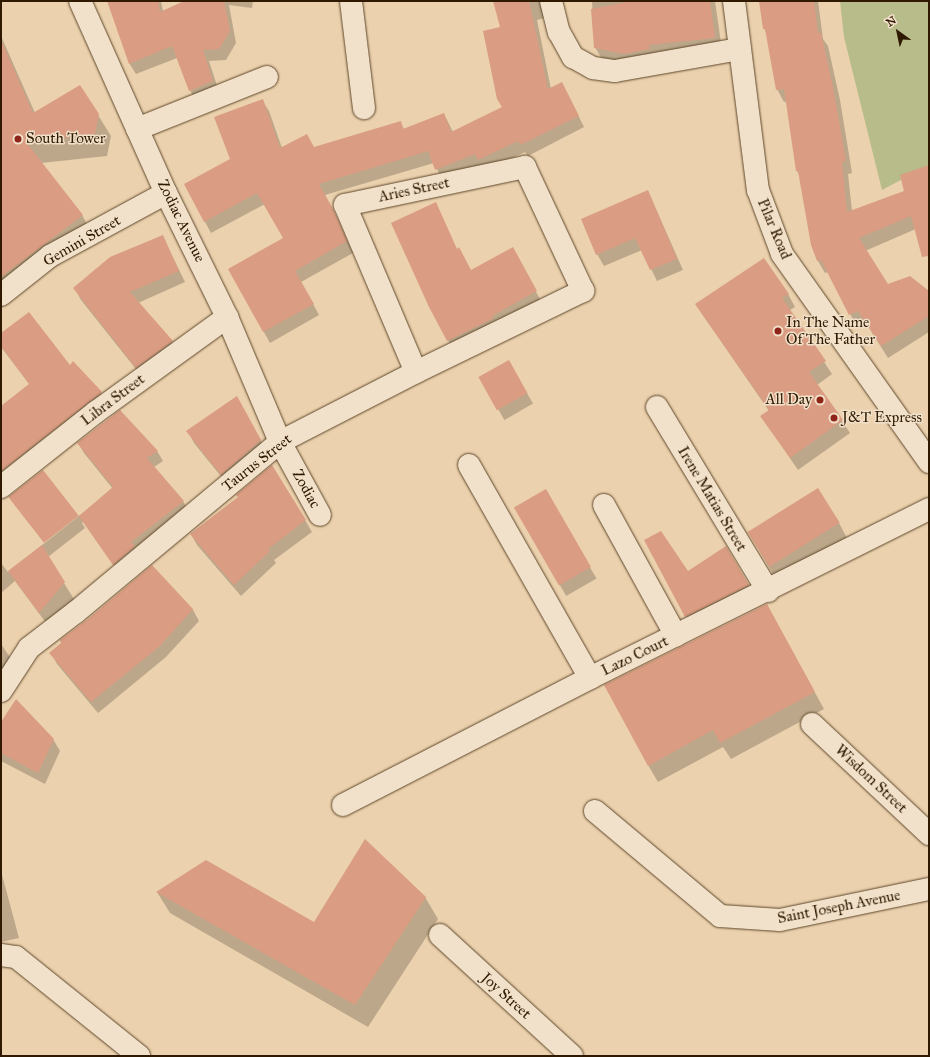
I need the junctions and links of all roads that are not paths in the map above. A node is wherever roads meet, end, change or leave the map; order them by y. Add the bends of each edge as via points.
1 (80, 1) edge
2 (350, 1) edge
3 (551, 1) edge
4 (734, 1) edge
5 (740, 49) junction
6 (267, 77) dead end
7 (364, 108) dead end
8 (138, 129) junction
9 (166, 193) junction
10 (583, 291) joint
11 (1, 295) edge
12 (227, 317) junction
13 (416, 372) junction
14 (657, 407) dead end
15 (280, 442) junction
16 (929, 462) edge
17 (469, 465) dead end
18 (1, 487) edge
19 (604, 505) dead end
20 (929, 509) edge
21 (320, 514) dead end
22 (768, 591) junction
23 (676, 636) junction
24 (590, 678) junction
25 (1, 691) edge
26 (812, 724) dead end
27 (343, 805) dead end
28 (595, 811) dead end
29 (929, 834) edge
30 (929, 889) edge
31 (440, 935) dead end
32 (1, 954) edge
33 (139, 1056) edge
34 (572, 1056) edge

1 - 8 street, Zodiac Avenue
2 - 7 street
3 - 5 street via 559,32 573,57 593,68 615,71
4 - 5 street, Pilar Road
5 - 16 street, Pilar Road via 758,190 782,254
6 - 8 street
8 - 9 street, Zodiac Avenue
9 - 11 street, Gemini Street via 50,256
9 - 12 street, Zodiac Avenue
10 - 13 street, Taurus Street
10 - 13 street, Aries Street via 526,167 345,205
12 - 15 street, Zodiac Avenue
12 - 18 street, Libra Street via 96,412
13 - 15 street, Taurus Street
14 - 22 street, Irene Matias Street
15 - 21 street, Zodiac
15 - 25 street, Taurus Street via 29,648
17 - 24 street
19 - 23 street
20 - 22 street, Lazo Court
22 - 23 street, Lazo Court
23 - 24 street, Lazo Court
24 - 27 street, Lazo Court
26 - 29 street, Wisdom Street
28 - 30 street, Saint Joseph Avenue via 720,916 780,920
31 - 34 street, Joy Street
32 - 33 street via 16,957

